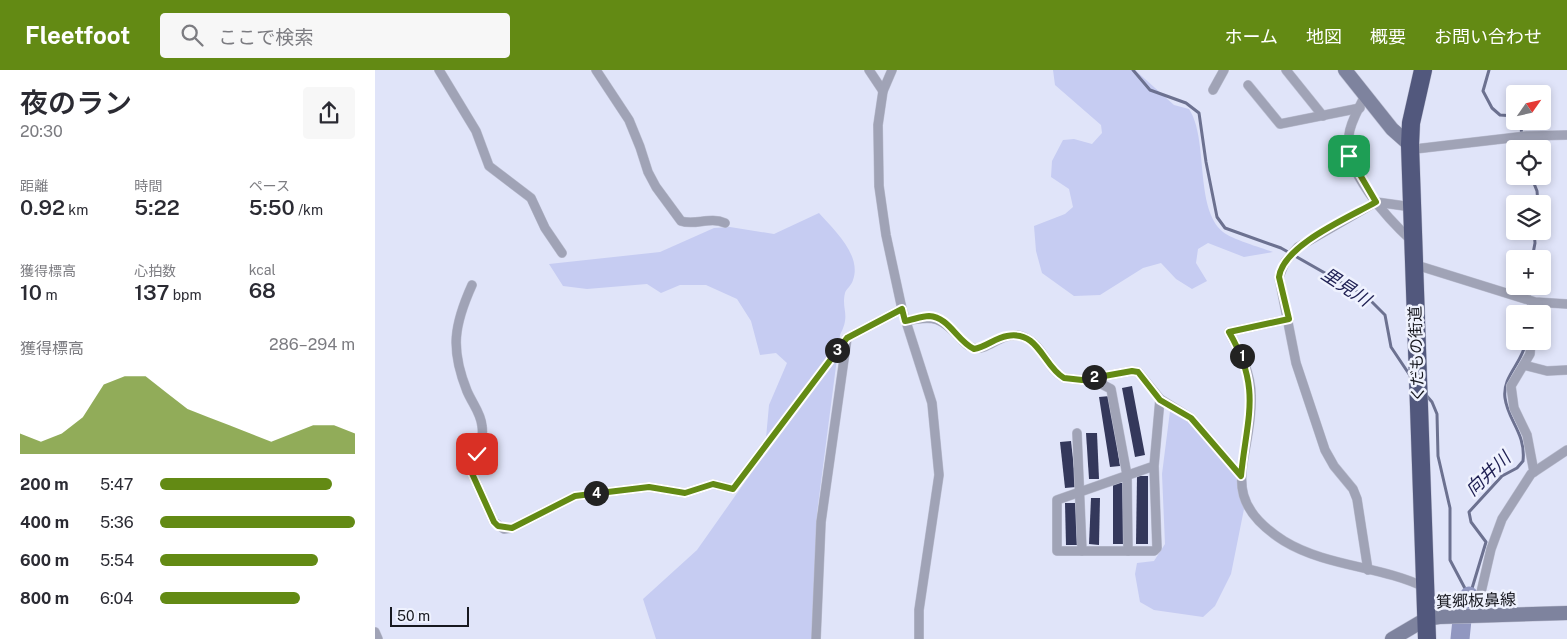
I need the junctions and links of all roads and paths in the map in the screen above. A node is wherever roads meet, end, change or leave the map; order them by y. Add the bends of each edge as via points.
1 (439, 70) edge
2 (596, 70) edge
3 (869, 70) edge
4 (893, 70) edge
5 (1224, 70) edge
6 (1286, 70) edge
7 (1345, 70) edge
8 (1423, 70) edge
9 (1248, 85) dead end
10 (1213, 90) dead end
11 (883, 91) junction
12 (1362, 102) junction
13 (1323, 116) junction
14 (1567, 135) edge
15 (1410, 145) junction
16 (1376, 202) junction
17 (1412, 207) junction
18 (725, 223) dead end
19 (1413, 242) junction
20 (562, 253) dead end
21 (1413, 264) junction
22 (472, 284) dead end
23 (1538, 303) joint
24 (1567, 304) edge
25 (902, 309) junction
26 (1289, 319) junction
27 (905, 321) junction
28 (847, 338) junction
29 (1530, 350) edge
30 (1524, 365) junction
31 (1567, 370) edge
32 (1089, 378) junction
33 (1160, 400) junction
34 (1077, 433) dead end
35 (1567, 450) edge
36 (1154, 466) junction
37 (1534, 472) junction
38 (1127, 475) junction
39 (1241, 476) junction
40 (1081, 491) junction
41 (1083, 551) junction
42 (1128, 551) junction
43 (1367, 570) junction
44 (1424, 587) junction
45 (1567, 613) edge
46 (1474, 614) junction
47 (1426, 619) junction
48 (375, 632) edge
49 (378, 639) edge
50 (816, 639) edge
51 (919, 639) edge
52 (1392, 639) edge
53 (1427, 639) edge

1 - 20 street via 477,131 489,166 531,198 545,228
2 - 18 street via 629,120 656,187 681,221 718,219
3 - 11 street
4 - 11 street
5 - 10 street
6 - 13 street
7 - 12 main road
8 - 15 highway, くだもの街道 via 1411,123
9 - 13 street via 1280,124
11 - 25 street via 878,125 879,186
12 - 13 street
12 - 15 main road
12 - 16 street via 1349,134 1349,156
14 - 15 street via 1527,136 1415,149
15 - 17 highway, くだもの街道
16 - 17 street
16 - 19 street
16 - 26 street via 1298,248 1285,262 1279,277
17 - 19 highway, くだもの街道
19 - 21 highway, くだもの街道
21 - 23 street
21 - 44 highway, くだもの街道
22 - 28 street via 461,310 455,338 465,384 483,427 482,439 470,469 494,522 504,528 512,528 575,496 649,487 685,493 713,484 733,489
23 - 24 street
25 - 27 street
25 - 28 street
26 - 39 street via 1229,332 1245,364 1251,395
26 - 43 street via 1296,363 1325,450 1357,499
27 - 32 street via 930,316 945,322 974,349 999,338 1020,336 1040,348 1064,378
27 - 51 street via 932,403 939,475 919,610
28 - 50 street via 821,522
29 - 30 street
30 - 31 street via 1547,371
30 - 37 street via 1513,378 1511,398 1527,435
32 - 33 street via 1138,372
32 - 38 street via 1111,389
33 - 36 street
33 - 39 street via 1191,418
34 - 40 street
35 - 37 street
36 - 38 street
36 - 42 street via 1157,548 1154,551
37 - 46 street via 1502,520
38 - 40 street
38 - 42 street
39 - 43 street via 1246,505 1285,542
40 - 41 street
40 - 41 street via 1057,500 1057,551
41 - 42 street
43 - 44 street via 1402,576
44 - 47 highway, くだもの街道
45 - 46 main road, 箕郷板鼻線
46 - 47 main road, 箕郷板鼻線
47 - 52 main road, 箕郷板鼻線
47 - 53 highway, くだもの街道
48 - 49 street

